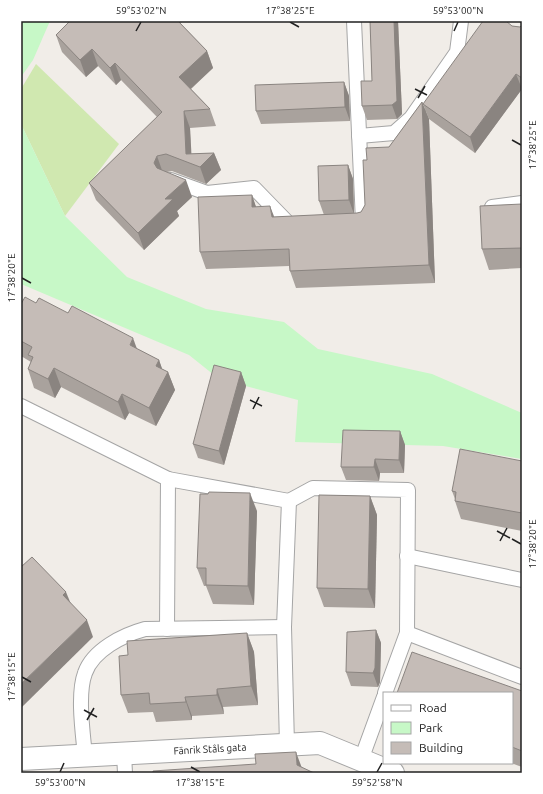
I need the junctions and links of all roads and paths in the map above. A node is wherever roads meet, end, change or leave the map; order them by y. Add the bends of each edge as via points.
1 (354, 21) edge
2 (461, 21) edge
3 (359, 136) junction
4 (169, 179) edge
5 (522, 204) edge
6 (492, 207) edge
7 (341, 223) edge
8 (311, 224) edge
9 (21, 406) edge
10 (168, 479) junction
11 (289, 501) junction
12 (407, 556) junction
13 (522, 580) edge
14 (284, 626) junction
15 (167, 629) junction
16 (407, 633) junction
17 (522, 677) edge
18 (385, 692) edge
19 (383, 700) edge
20 (287, 745) junction
21 (85, 756) junction
22 (21, 759) edge
23 (362, 760) junction
24 (124, 763) edge
25 (393, 773) edge

1 - 3 lane
2 - 3 lane via 457,52 411,118 394,133
3 - 7 lane via 363,222
4 - 8 lane via 207,193 254,188 289,224
5 - 6 lane
9 - 10 lane
10 - 11 lane
10 - 15 lane
11 - 12 lane via 313,488 408,490
11 - 14 lane
12 - 13 lane
12 - 16 lane
14 - 15 lane
14 - 20 lane
15 - 21 lane via 145,629 128,634 100,651 85,673 81,700
16 - 17 lane
16 - 18 lane
19 - 23 lane
20 - 23 street, Fänrik Ståls gata via 320,743
20 - 24 street, Fänrik Ståls gata
21 - 22 street, Fänrik Ståls gata
21 - 24 street, Fänrik Ståls gata
23 - 25 street, Fänrik Ståls gata

